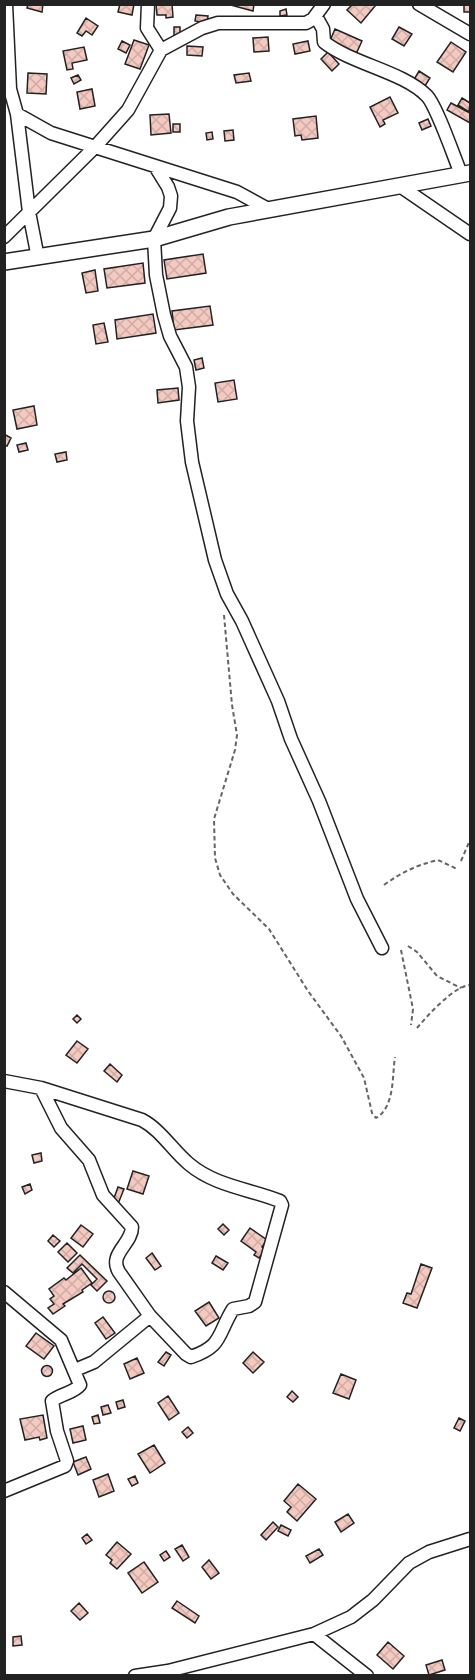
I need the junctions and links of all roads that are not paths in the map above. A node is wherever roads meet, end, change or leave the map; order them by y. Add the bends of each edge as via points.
1 (6, 4) edge
2 (148, 4) edge
3 (324, 4) edge
4 (419, 4) edge
5 (313, 19) junction
6 (471, 34) edge
7 (161, 50) junction
8 (17, 114) junction
9 (95, 147) junction
10 (155, 166) junction
11 (466, 173) edge
12 (400, 186) junction
13 (270, 210) junction
14 (29, 212) junction
15 (471, 234) edge
16 (4, 237) edge
17 (154, 239) junction
18 (38, 258) junction
19 (4, 262) edge
20 (382, 948) dead end
21 (4, 1081) edge
22 (41, 1088) junction
23 (9, 1296) edge
24 (4, 1311) edge
25 (150, 1316) junction
26 (75, 1370) junction
27 (4, 1491) edge
28 (471, 1539) edge
29 (314, 1634) junction
30 (135, 1676) edge
31 (367, 1676) edge

1 - 8 street via 10,89
2 - 7 street via 147,28
3 - 5 street
4 - 6 street
5 - 7 street via 219,23
5 - 11 street via 323,29 324,42 335,51 391,75 426,96
7 - 9 street via 128,110
8 - 9 street via 51,133
8 - 14 street
9 - 10 street
9 - 14 street
10 - 13 street via 237,192
10 - 17 street via 171,196 170,208
11 - 12 street
12 - 13 street
12 - 15 street
13 - 17 street via 208,222
14 - 16 street
14 - 18 street
17 - 18 street
17 - 20 street via 164,315 186,367 192,462 215,560 278,701 357,899
18 - 19 street
21 - 22 street
22 - 25 street via 61,1128 89,1160 103,1195 132,1227 115,1266
22 - 25 street via 142,1120 152,1125 190,1165 211,1179 270,1197 282,1205 255,1302 232,1309 210,1350 191,1357
23 - 24 street
23 - 26 street via 61,1340
25 - 26 street via 94,1362
26 - 27 street via 79,1388 52,1401 65,1466
28 - 29 street via 429,1552 409,1563 351,1617
29 - 30 street
29 - 31 street

